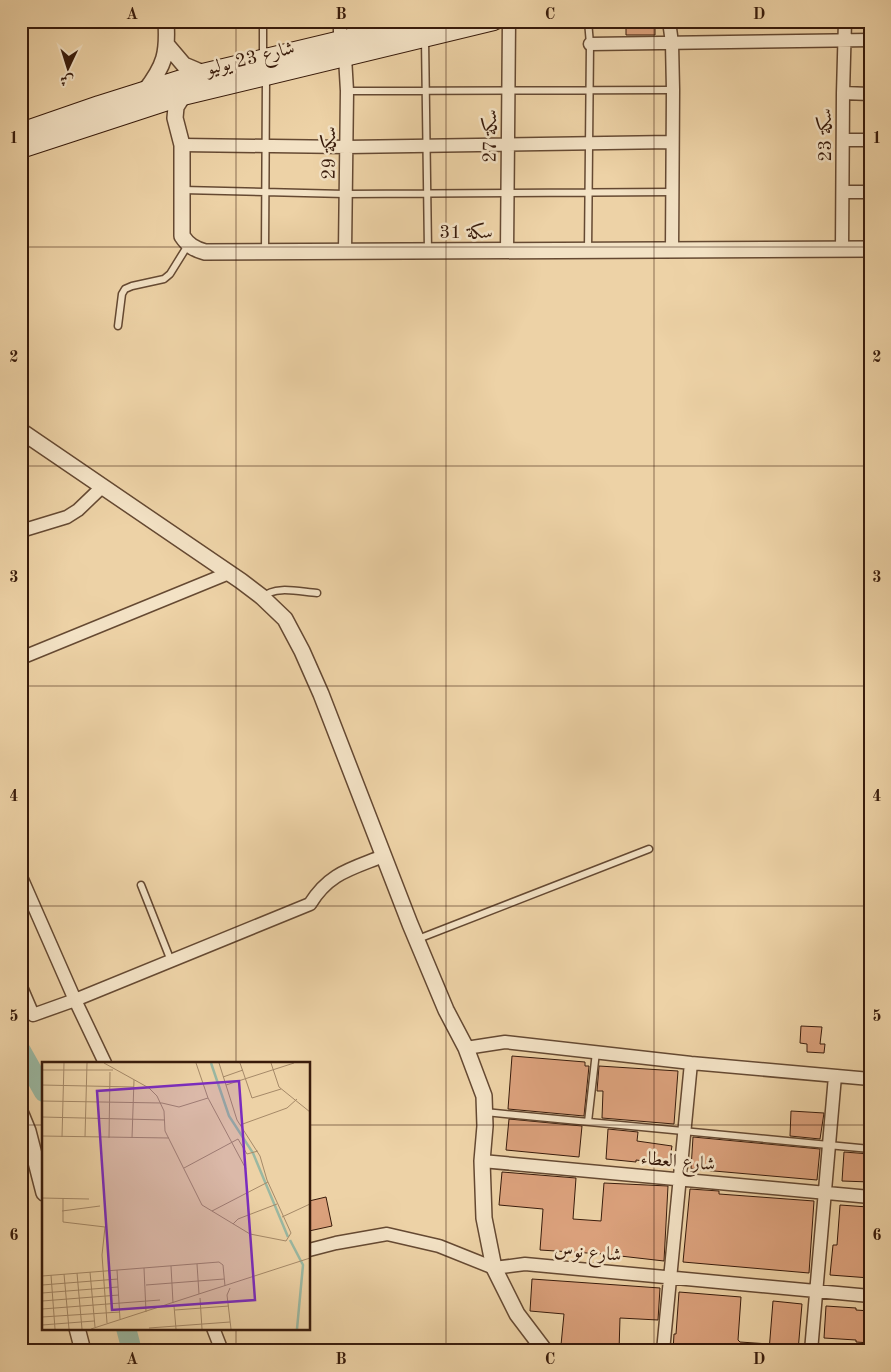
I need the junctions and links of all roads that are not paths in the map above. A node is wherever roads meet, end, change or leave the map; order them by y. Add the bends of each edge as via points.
1 (166, 21) edge
2 (263, 21) edge
3 (340, 21) edge
4 (494, 21) edge
5 (509, 21) edge
6 (588, 21) edge
7 (669, 21) edge
8 (845, 21) edge
9 (422, 29) edge
10 (844, 40) junction
11 (870, 40) edge
12 (672, 42) junction
13 (590, 44) junction
14 (167, 45) junction
15 (343, 49) junction
16 (264, 67) junction
17 (203, 73) junction
18 (509, 90) junction
19 (590, 90) junction
20 (673, 90) junction
21 (348, 91) junction
22 (426, 91) junction
23 (842, 93) junction
24 (870, 94) edge
25 (182, 96) junction
26 (144, 99) junction
27 (176, 123) junction
28 (21, 132) edge
29 (843, 140) junction
30 (870, 140) edge
31 (671, 142) junction
32 (589, 143) junction
33 (508, 144) junction
34 (182, 145) junction
35 (265, 145) junction
36 (427, 146) junction
37 (347, 147) junction
38 (21, 149) edge
39 (182, 190) junction
40 (265, 191) junction
41 (508, 192) junction
42 (589, 192) junction
43 (673, 192) junction
44 (842, 192) junction
45 (870, 192) edge
46 (428, 193) junction
47 (345, 194) junction
48 (188, 245) junction
49 (870, 249) edge
50 (507, 250) junction
51 (588, 250) junction
52 (672, 250) junction
53 (842, 250) junction
54 (345, 251) junction
55 (428, 251) junction
56 (265, 252) junction
57 (118, 326) dead end
58 (21, 431) edge
59 (103, 486) junction
60 (21, 531) edge
61 (229, 573) junction
62 (317, 593) dead end
63 (262, 597) junction
64 (21, 658) edge
65 (650, 849) dead end
66 (384, 856) junction
67 (21, 877) edge
68 (141, 885) dead end
69 (416, 940) junction
70 (171, 961) junction
71 (21, 987) edge
72 (75, 1000) junction
73 (466, 1048) junction
74 (596, 1052) junction
75 (106, 1062) edge
76 (691, 1063) junction
77 (835, 1076) junction
78 (870, 1079) edge
79 (484, 1112) junction
80 (21, 1114) edge
81 (588, 1122) junction
82 (684, 1132) junction
83 (829, 1146) junction
84 (870, 1150) edge
85 (482, 1161) junction
86 (680, 1179) junction
87 (42, 1185) edge
88 (825, 1193) junction
89 (870, 1197) edge
90 (310, 1250) edge
91 (494, 1268) junction
92 (670, 1278) junction
93 (816, 1291) junction
94 (870, 1296) edge
95 (78, 1330) edge
96 (214, 1330) edge
97 (83, 1351) edge
98 (222, 1351) edge
99 (545, 1351) edge
100 (663, 1351) edge
101 (811, 1351) edge

1 - 14 street
2 - 16 lane
3 - 15 street, سكة 29
4 - 9 main road, شارع 23 يوليو
5 - 18 street, سكة 27
6 - 13 lane
7 - 12 street
8 - 10 street, سكة 23
9 - 15 main road, شارع 23 يوليو
9 - 22 lane
10 - 11 street
10 - 12 street
10 - 23 street, سكة 23
12 - 13 street
12 - 20 street
13 - 19 lane
14 - 17 street via 184,66
14 - 26 street via 161,67
15 - 16 main road, شارع 23 يوليو
15 - 21 street, سكة 29
16 - 17 main road, شارع 23 يوليو
16 - 25 main road, شارع 23 يوليو
16 - 35 lane
17 - 26 main road, شارع 23 يوليو
18 - 19 lane
18 - 22 lane
18 - 33 street, سكة 27
19 - 20 lane
19 - 32 lane
20 - 31 street
21 - 22 lane
21 - 37 street, سكة 29
22 - 36 lane
23 - 24 street
23 - 29 street, سكة 23
25 - 26 main road, شارع 23 يوليو
25 - 27 street via 176,107
26 - 27 street
26 - 28 main road, شارع 23 يوليو via 99,105
26 - 38 main road, شارع 23 يوليو
27 - 34 street
29 - 30 street
29 - 44 street, سكة 23
31 - 32 street
31 - 43 street
32 - 33 street
32 - 42 lane
33 - 36 street
33 - 41 street, سكة 27
34 - 35 street
34 - 39 street
35 - 37 street
35 - 40 lane
36 - 37 street
36 - 46 lane
37 - 47 street, سكة 29
39 - 40 lane
39 - 48 street via 181,229
40 - 47 lane
40 - 56 lane
41 - 42 lane
41 - 46 lane
41 - 50 street, سكة 27
42 - 43 lane
42 - 51 lane
43 - 52 street
44 - 45 street
44 - 53 street, سكة 23
46 - 47 lane
46 - 55 lane
47 - 54 street, سكة 29
48 - 56 street, سكة 31 via 205,252
48 - 57 lane via 164,279 125,289
49 - 53 street, سكة 31
50 - 51 street, سكة 31
50 - 55 street, سكة 31
51 - 52 street, سكة 31
52 - 53 street, سكة 31
54 - 55 street, سكة 31
54 - 56 street, سكة 31
58 - 59 street
59 - 60 street via 67,517
59 - 61 street
61 - 63 street
61 - 64 street
62 - 63 lane via 277,591
63 - 66 street via 285,619 302,651
65 - 69 lane
66 - 69 street
66 - 70 street via 336,876 319,889 310,904
67 - 72 street
68 - 70 lane
69 - 73 street
70 - 72 street
71 - 72 street via 33,1015
72 - 75 street
73 - 74 street via 505,1042
73 - 79 street via 484,1096
74 - 76 street
74 - 81 lane
76 - 77 street
76 - 82 street
77 - 78 street
77 - 83 street
79 - 81 lane
79 - 85 street
80 - 87 street
81 - 82 lane
82 - 83 lane
82 - 86 street
83 - 84 lane
83 - 88 street
85 - 86 street, شارع العطاء
85 - 91 street via 484,1218
86 - 88 street, شارع العطاء
86 - 92 street
88 - 89 street, شارع العطاء
88 - 93 street
90 - 91 street, شارع نوس via 387,1234 439,1246
91 - 92 street, شارع نوس via 525,1264
91 - 99 street via 517,1314
92 - 93 street, شارع نوس
92 - 100 street
93 - 94 street, شارع نوس
93 - 101 street
95 - 97 street
96 - 98 street

